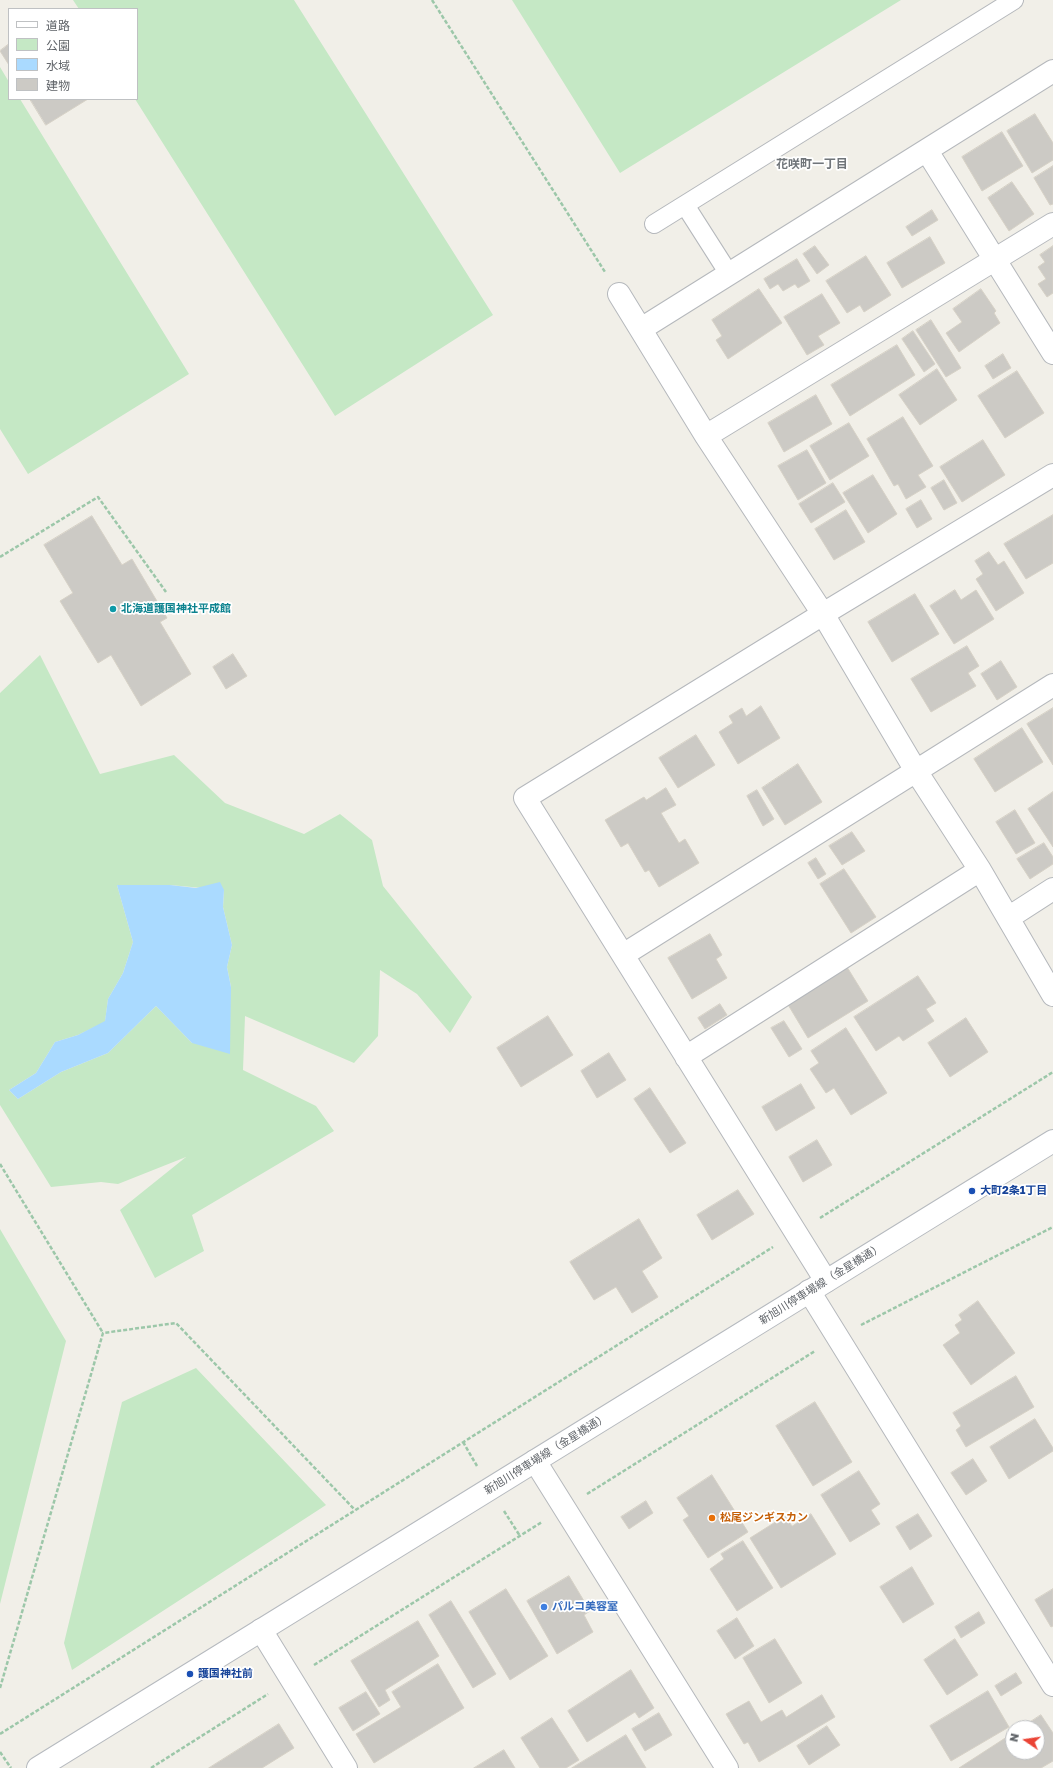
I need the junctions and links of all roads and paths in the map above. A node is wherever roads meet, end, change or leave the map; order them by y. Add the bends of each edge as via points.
1 (432, 0) edge
2 (1014, 0) edge
3 (1053, 71) edge
4 (927, 151) junction
5 (685, 205) junction
6 (654, 224) dead end
7 (1053, 224) edge
8 (995, 261) junction
9 (729, 274) junction
10 (619, 294) joint
11 (641, 329) junction
12 (1053, 353) edge
13 (706, 436) junction
14 (1053, 475) edge
15 (0, 557) edge
16 (166, 592) dead end
17 (823, 614) junction
18 (1053, 685) edge
19 (916, 771) junction
20 (980, 870) junction
21 (1053, 889) edge
22 (1008, 918) junction
23 (623, 955) junction
24 (1053, 994) edge
25 (686, 1056) junction
26 (1053, 1072) edge
27 (1053, 1141) edge
28 (0, 1164) edge
29 (1053, 1227) edge
30 (796, 1233) junction
31 (818, 1286) junction
32 (103, 1333) junction
33 (838, 1337) junction
34 (535, 1461) junction
35 (564, 1508) junction
36 (355, 1510) junction
37 (260, 1630) junction
38 (291, 1680) junction
39 (1053, 1685) edge
40 (0, 1688) edge
41 (0, 1734) edge
42 (0, 1752) edge
43 (11, 1768) edge
44 (38, 1768) edge
45 (151, 1768) edge
46 (346, 1768) edge
47 (727, 1768) edge

1 - 10 path
2 - 5 lane
3 - 4 street
4 - 8 street
4 - 9 street
5 - 6 lane
5 - 9 lane
7 - 8 street
8 - 12 street
8 - 13 street
9 - 11 street
10 - 11 street
11 - 13 street
13 - 17 street
14 - 17 street
15 - 16 path via 98,497
17 - 19 street
17 - 23 street via 525,798
18 - 19 street
19 - 20 street
19 - 23 street
20 - 22 street
20 - 25 street
21 - 22 street
22 - 24 street
23 - 25 street
25 - 30 street
26 - 30 path
27 - 31 street, 新旭川停車場線（金星橋通）
28 - 32 path
29 - 33 path
30 - 31 street
30 - 36 path
31 - 33 street
31 - 34 street, 新旭川停車場線（金星橋通）
32 - 36 path via 176,1323
32 - 40 path
33 - 35 path
33 - 39 street
34 - 35 street
34 - 37 street, 新旭川停車場線（金星橋通）
35 - 38 path
35 - 47 street
36 - 41 path
37 - 38 street
37 - 44 street, 新旭川停車場線（金星橋通）
38 - 45 path
38 - 46 street
42 - 43 path

